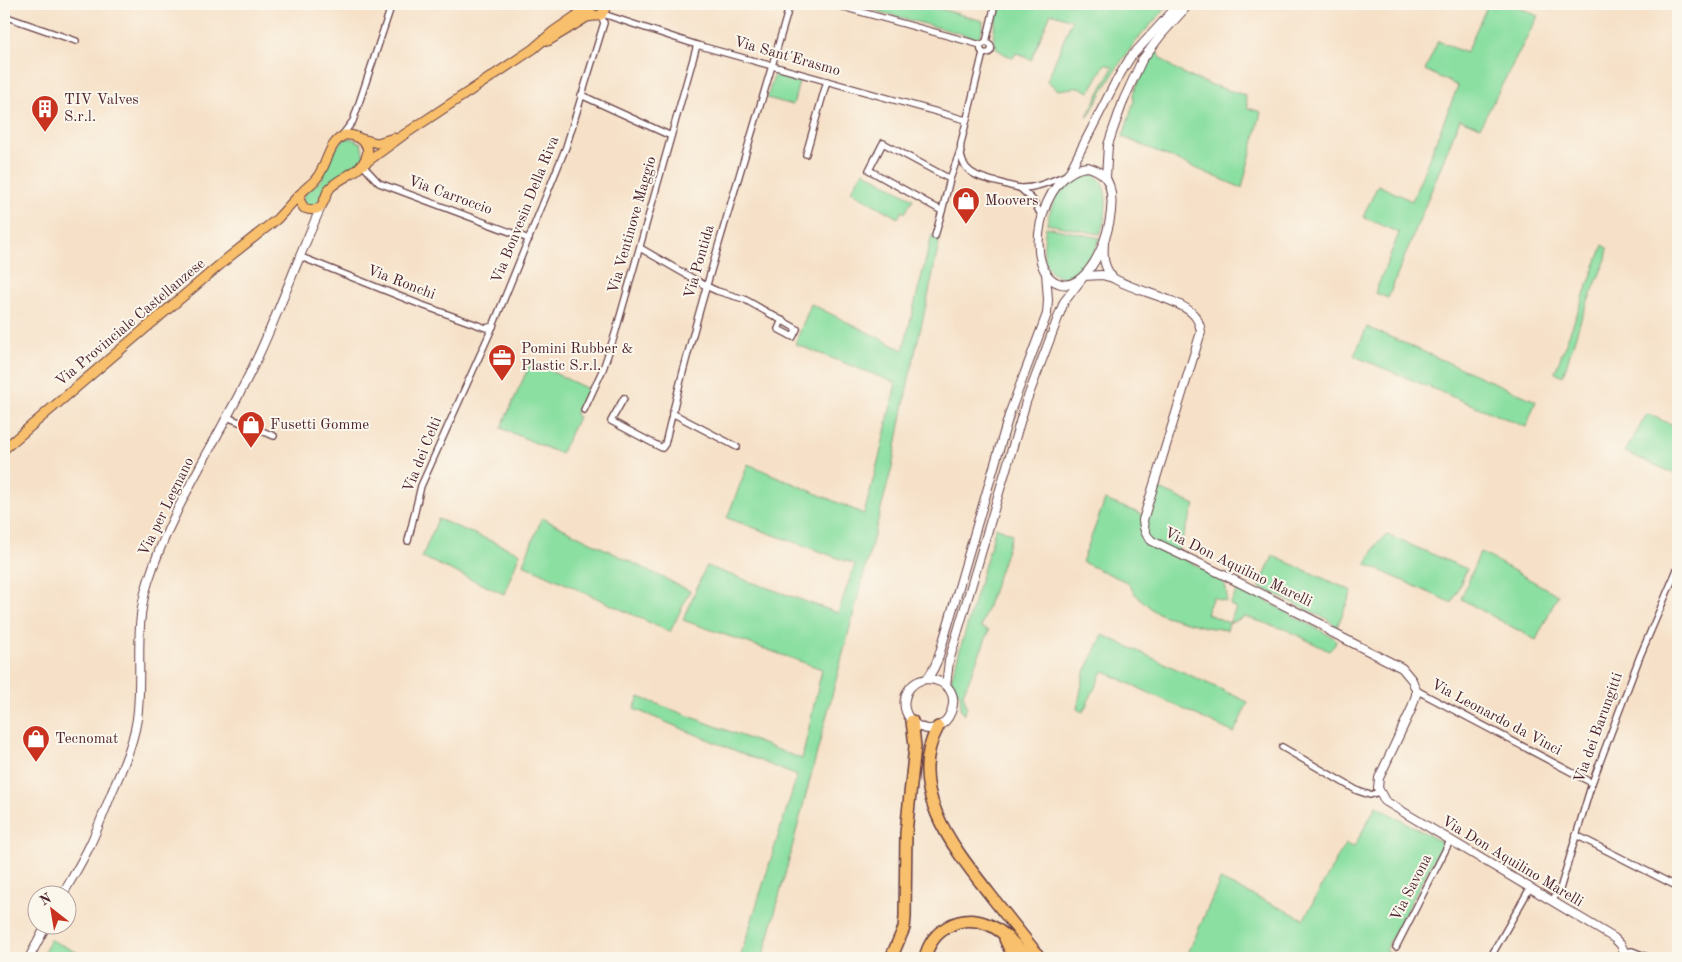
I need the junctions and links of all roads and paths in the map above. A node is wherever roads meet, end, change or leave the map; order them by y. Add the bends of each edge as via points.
1 (392, 4) edge
2 (563, 4) edge
3 (790, 4) edge
4 (832, 4) edge
5 (995, 4) edge
6 (1179, 4) edge
7 (1190, 4) edge
8 (588, 7) edge
9 (603, 10) edge
10 (4, 16) edge
11 (76, 40) dead end
12 (983, 44) junction
13 (697, 45) junction
14 (533, 49) junction
15 (983, 53) junction
16 (773, 65) junction
17 (827, 82) junction
18 (581, 95) junction
19 (966, 120) junction
20 (353, 121) junction
21 (402, 136) junction
22 (671, 136) junction
23 (340, 138) junction
24 (359, 138) junction
25 (960, 151) junction
26 (806, 154) dead end
27 (363, 168) junction
28 (1067, 174) junction
29 (1106, 177) junction
30 (950, 179) junction
31 (1020, 188) junction
32 (300, 194) junction
33 (322, 205) junction
34 (306, 209) junction
35 (942, 210) junction
36 (1041, 216) junction
37 (277, 219) junction
38 (312, 228) junction
39 (935, 236) dead end
40 (529, 239) junction
41 (1104, 242) junction
42 (640, 248) junction
43 (301, 257) junction
44 (1046, 272) junction
45 (1084, 276) junction
46 (1113, 278) junction
47 (706, 286) junction
48 (782, 320) dead end
49 (492, 326) junction
50 (624, 398) dead end
51 (456, 408) joint
52 (584, 410) dead end
53 (672, 413) junction
54 (228, 417) junction
55 (274, 436) dead end
56 (737, 446) dead end
57 (4, 449) edge
58 (408, 541) dead end
59 (1678, 567) edge
60 (926, 679) junction
61 (946, 686) junction
62 (1416, 690) junction
63 (912, 721) junction
64 (938, 727) junction
65 (1282, 747) dead end
66 (1592, 783) junction
67 (1380, 792) junction
68 (1576, 835) junction
69 (1450, 841) junction
70 (68, 884) edge
71 (1678, 887) edge
72 (1530, 888) junction
73 (1552, 901) junction
74 (998, 930) junction
75 (42, 934) edge
76 (1396, 947) dead end
77 (1626, 955) edge
78 (29, 958) edge
79 (891, 958) edge
80 (925, 958) edge
81 (1014, 958) edge
82 (1028, 958) edge
83 (1040, 958) edge
84 (1490, 958) edge
85 (1650, 958) edge

1 - 20 street
2 - 8 street
3 - 16 street, Via Pontida
4 - 12 street
5 - 12 street
6 - 28 street via 1130,58
7 - 29 street via 1142,60 1108,145
8 - 9 main road via 590,12
8 - 14 main road
9 - 13 street, Via Sant'Erasmo
9 - 14 main road
9 - 18 street, Via Bonvesin Della Riva via 604,23
10 - 11 street
12 - 15 street via 980,49
12 - 15 street via 991,48 988,53
13 - 16 street, Via Sant'Erasmo
13 - 22 street, Via Ventinove Maggio
14 - 21 main road
15 - 19 street
16 - 17 street, Via Sant'Erasmo
16 - 47 street, Via Pontida
17 - 19 street, Via Sant'Erasmo
17 - 26 street
18 - 22 street
18 - 40 street, Via Bonvesin Della Riva via 566,146
19 - 25 street
20 - 23 street
20 - 24 street via 354,132
21 - 24 main road via 377,143
21 - 27 main road
22 - 42 street, Via Ventinove Maggio
23 - 24 main road via 352,135
23 - 32 main road, Via Provinciale Castellanzese via 332,146 320,174
24 - 27 main road via 368,150
25 - 30 street
25 - 31 street via 969,172
27 - 33 main road via 328,190
27 - 40 street, Via Carroccio via 378,183
28 - 29 street via 1088,167
28 - 31 street via 1037,186
28 - 36 street via 1054,190
29 - 41 street via 1111,194 1110,222
30 - 35 street
30 - 35 street via 883,143 869,170
31 - 36 street
32 - 34 main road via 299,200
32 - 37 main road, Via Provinciale Castellanzese
33 - 34 main road, Via Provinciale Castellanzese via 318,209
33 - 38 street, Via per Legnano
34 - 37 main road, Via Provinciale Castellanzese
34 - 38 street via 313,216
35 - 39 street
36 - 44 street via 1039,250
37 - 57 main road, Via Provinciale Castellanzese
38 - 43 street, Via per Legnano
40 - 49 street, Via Bonvesin Della Riva
41 - 45 street
41 - 46 street via 1104,262
42 - 47 street
42 - 52 street, Via Ventinove Maggio via 609,352
43 - 49 street, Via Ronchi via 419,304 486,328
43 - 54 street, Via per Legnano via 276,318
44 - 45 street via 1051,279 1065,284
44 - 60 street via 1047,314 1010,412 938,659
45 - 46 street, Via Don Aquilino Marelli
45 - 61 street via 1064,302 1026,402 948,661
46 - 62 street, Via Don Aquilino Marelli via 1186,308 1200,324 1201,332 1143,520 1148,538 1396,665 1409,676
47 - 48 street via 744,299
47 - 53 street, Via Pontida
49 - 51 street, Via Bonvesin Della Riva
50 - 53 street, Via Pontida via 611,421 662,448
51 - 58 street, Via dei Celti via 421,486
53 - 56 street
54 - 55 street
54 - 70 street, Via per Legnano via 172,520 152,569 139,621 138,710 132,741 97,829
59 - 66 street, Via dei Barungitti
60 - 61 street
60 - 63 street via 912,686 904,700 904,708
61 - 64 street via 954,700 953,709
62 - 66 street, Via Leonardo da Vinci
62 - 67 street via 1411,710 1379,778
63 - 64 street via 924,728
63 - 79 highway via 915,746 906,833 905,917
64 - 83 highway via 926,761 928,783 941,826 955,849
65 - 67 street via 1358,791 1370,795
66 - 68 street, Via dei Barungitti
67 - 69 street, Via Don Aquilino Marelli via 1393,807
68 - 71 street
68 - 73 street, Via dei Barungitti via 1560,889
69 - 72 street, Via Don Aquilino Marelli
69 - 76 street, Via Savona
72 - 73 street, Via Don Aquilino Marelli
72 - 84 street
73 - 77 street, Via Don Aquilino Marelli via 1614,938
74 - 80 highway via 972,921 951,924 932,939
74 - 81 highway
74 - 82 highway
75 - 78 street
77 - 85 street via 1632,951

